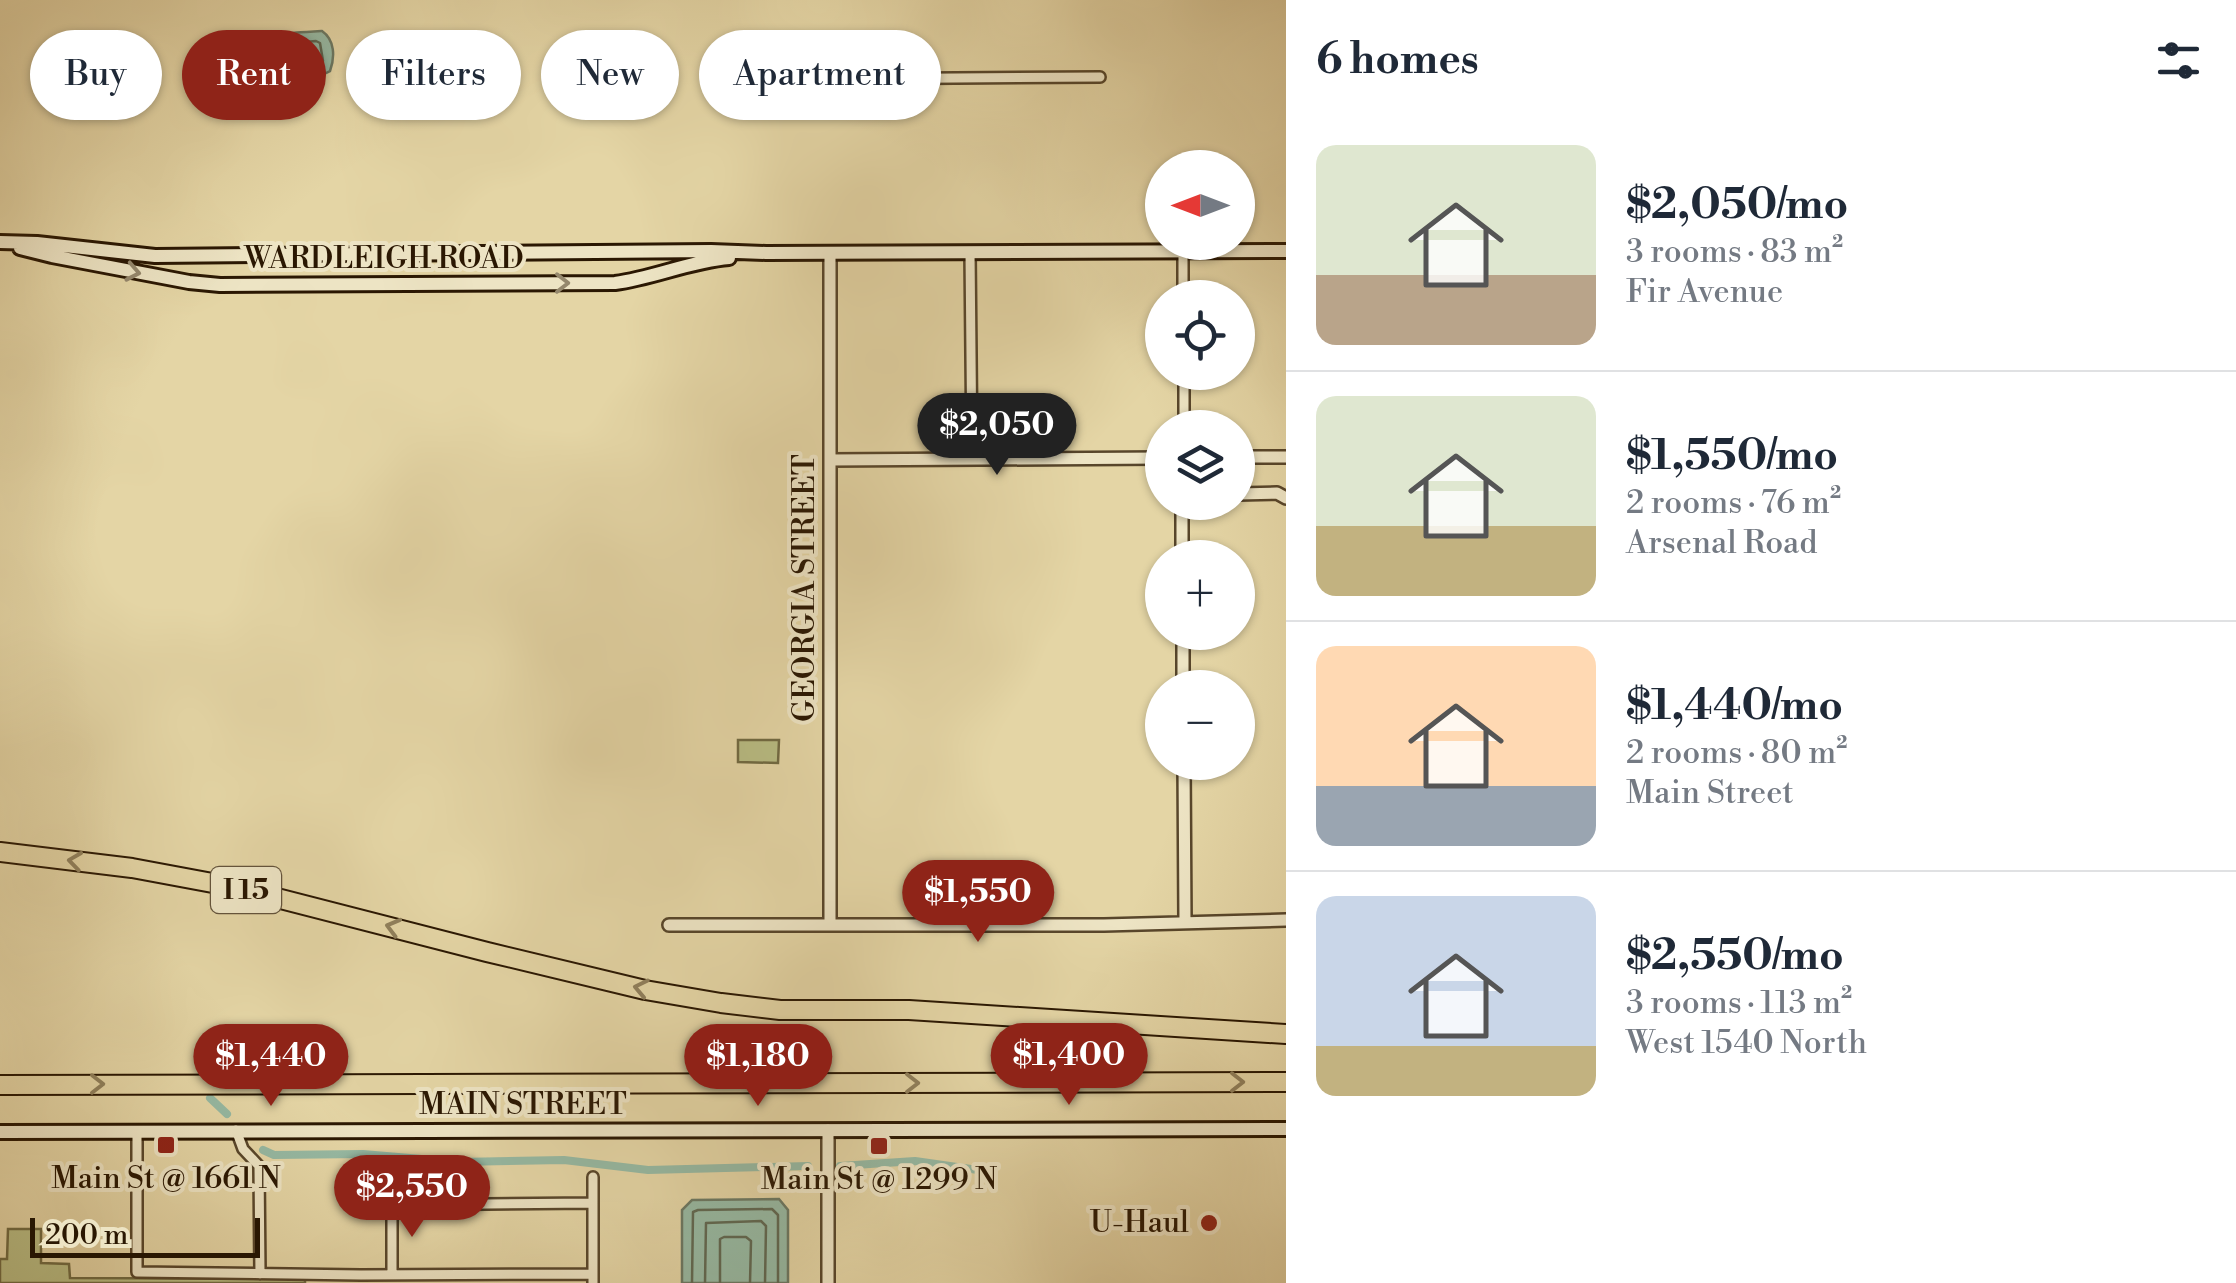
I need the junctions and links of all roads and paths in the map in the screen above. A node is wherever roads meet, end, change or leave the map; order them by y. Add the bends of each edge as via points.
1 (1100, 77) dead end
2 (941, 78) edge
3 (2, 242) edge
4 (1255, 250) edge
5 (1286, 250) edge
6 (1145, 251) edge
7 (970, 252) junction
8 (766, 253) junction
9 (830, 253) junction
10 (1286, 457) edge
11 (972, 458) junction
12 (1145, 458) edge
13 (1255, 458) edge
14 (830, 460) junction
15 (1255, 494) edge
16 (1286, 498) edge
17 (1184, 780) edge
18 (0, 852) edge
19 (1286, 920) edge
20 (1185, 922) junction
21 (830, 924) junction
22 (669, 925) dead end
23 (1158, 1024) junction
24 (1286, 1024) edge
25 (1286, 1034) edge
26 (1286, 1082) edge
27 (0, 1084) edge
28 (1286, 1129) edge
29 (236, 1130) junction
30 (828, 1130) junction
31 (137, 1131) junction
32 (0, 1132) edge
33 (593, 1177) dead end
34 (593, 1203) junction
35 (260, 1274) junction
36 (392, 1275) junction
37 (360, 1279) edge
38 (593, 1279) edge
39 (828, 1283) edge

1 - 2 street
3 - 8 main road, WARDLEIGH ROAD via 155,256
3 -> 8 main road, WARDLEIGH ROAD via 220,285 615,283
4 - 5 main road, WARDLEIGH ROAD
6 - 7 main road, WARDLEIGH ROAD
7 - 9 main road, WARDLEIGH ROAD
7 - 11 street
8 - 9 main road, WARDLEIGH ROAD
9 - 14 street, GEORGIA STREET
10 - 13 street
11 - 12 street
11 - 14 street
14 - 21 street, GEORGIA STREET
15 - 16 street
17 - 20 street
23 -> 18 highway, I 15 via 720,1002 646,990 234,888
19 - 20 street
20 - 21 street
21 - 22 street
23 - 24 highway
23 - 25 highway, I 15
27 -> 26 highway
28 - 30 main road, MAIN STREET
29 - 30 main road, MAIN STREET
29 - 31 main road, MAIN STREET
29 - 35 street via 260,1166
30 - 39 street
31 - 32 main road, MAIN STREET
31 - 35 street via 138,1272
33 - 34 street
34 - 36 street via 392,1204
34 - 38 street
35 - 37 street
36 - 37 street
36 - 38 street

